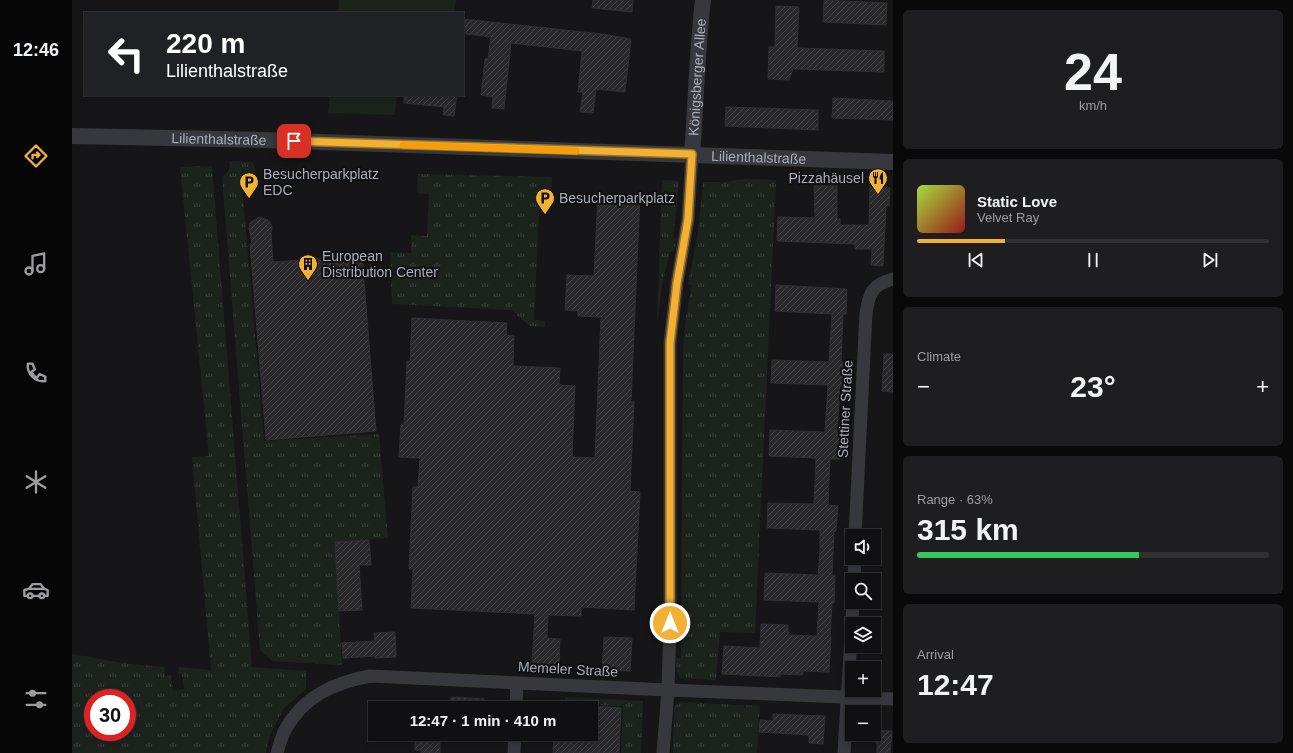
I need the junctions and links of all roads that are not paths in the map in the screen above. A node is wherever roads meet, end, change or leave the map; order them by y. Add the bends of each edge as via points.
1 (703, 0) edge
2 (72, 136) edge
3 (692, 154) junction
4 (893, 162) edge
5 (893, 279) edge
6 (855, 529) edge
7 (853, 609) edge
8 (850, 661) edge
9 (517, 683) junction
10 (668, 690) junction
11 (845, 697) edge
12 (848, 697) joint
13 (893, 699) edge
14 (516, 701) edge
15 (515, 741) edge
16 (277, 753) edge
17 (514, 753) edge
18 (663, 753) edge
19 (844, 753) edge

1 - 3 street, Königsberger Allee
2 - 3 street, Lilienthalstraße
3 - 4 street, Lilienthalstraße
3 - 10 street, Königsberger Allee via 688,219 670,343
5 - 6 street, Stettiner Straße via 876,286 869,298 866,313
7 - 8 street
9 - 10 street, Memeler Straße
9 - 14 street
9 - 16 street, Memeler Straße via 388,676 351,679 313,698 296,714 284,733
10 - 11 street, Memeler Straße
10 - 18 street, Königsberger Allee
12 - 13 street, Memeler Straße
12 - 19 street
15 - 17 street

